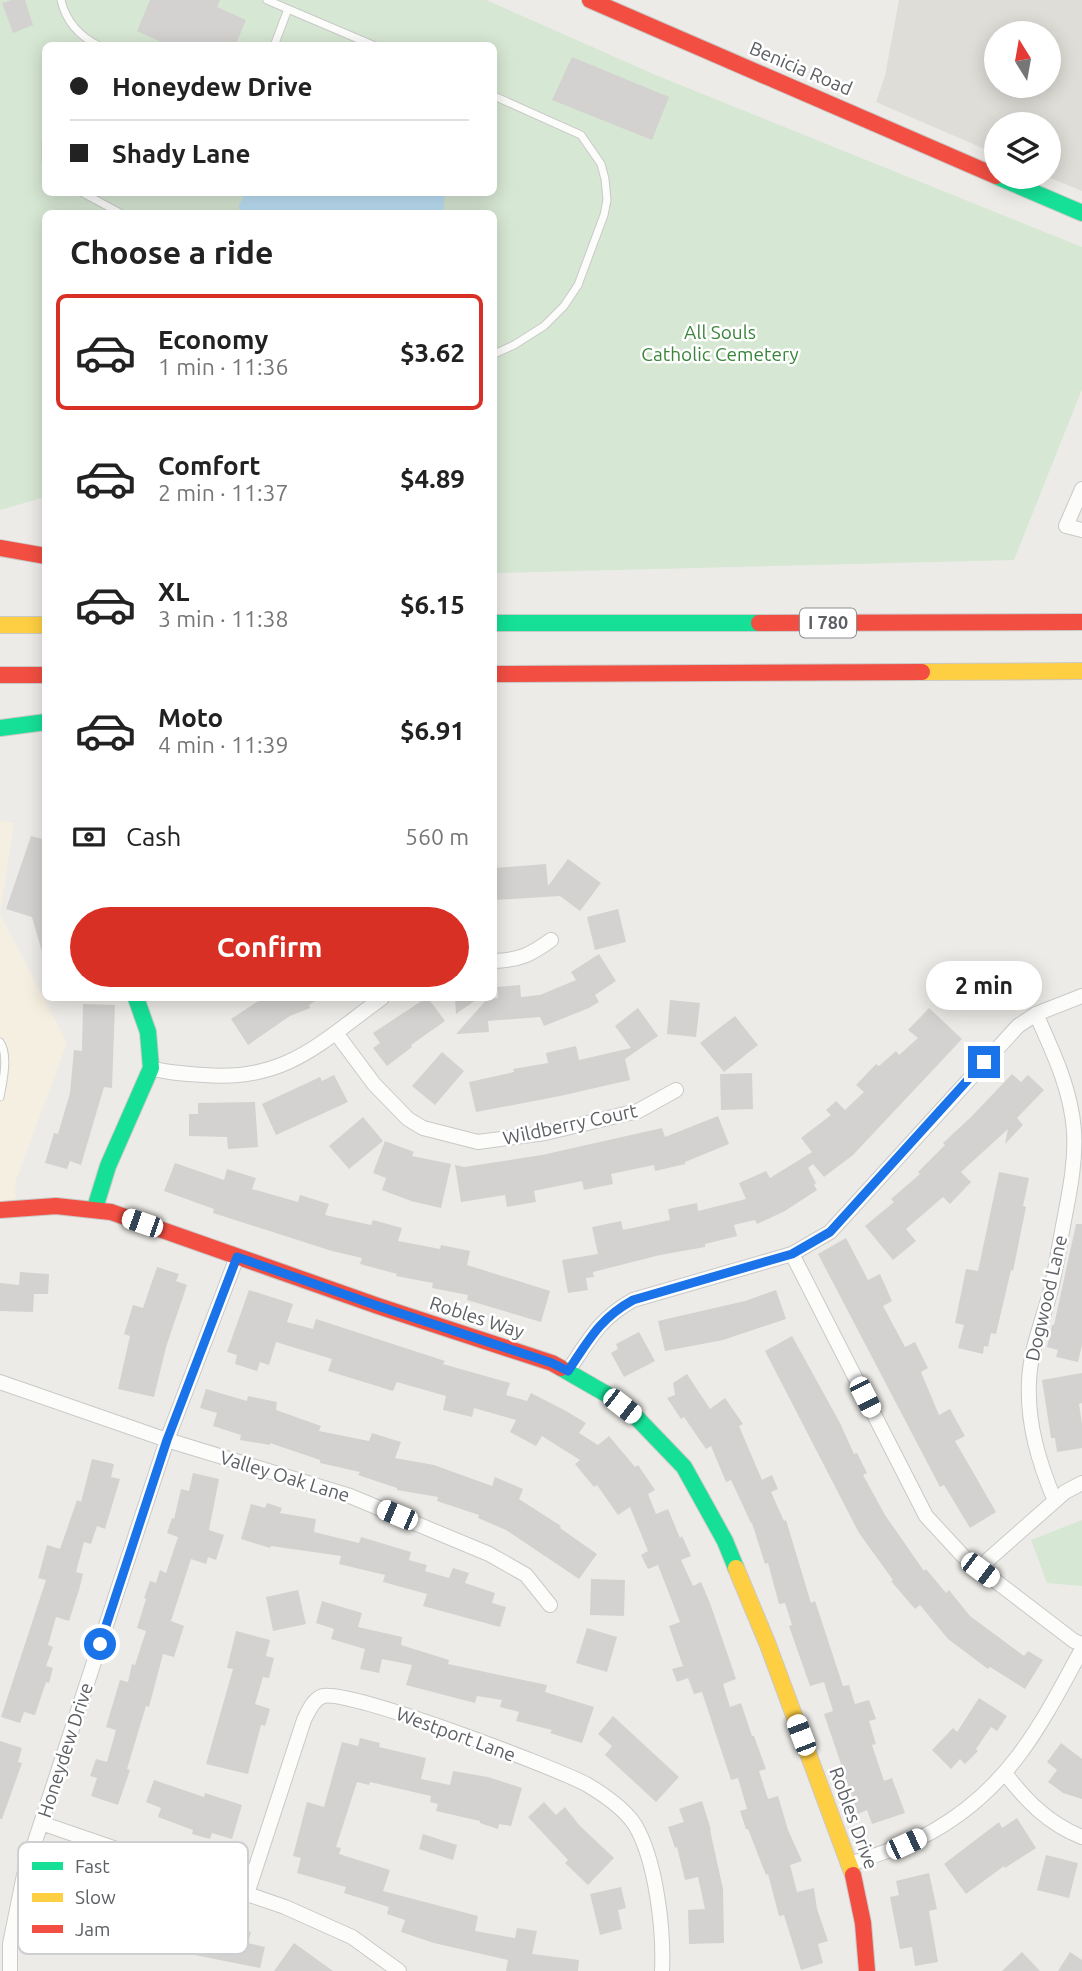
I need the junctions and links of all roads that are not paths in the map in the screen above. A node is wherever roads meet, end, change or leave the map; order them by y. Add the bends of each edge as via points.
1 (61, 0) edge
2 (267, 0) edge
3 (590, 0) edge
4 (288, 9) junction
5 (86, 42) edge
6 (276, 42) edge
7 (366, 42) edge
8 (497, 97) edge
9 (984, 170) edge
10 (1027, 189) edge
11 (88, 196) edge
12 (115, 210) edge
13 (1082, 213) edge
14 (497, 353) edge
15 (1082, 489) edge
16 (1082, 530) edge
17 (0, 548) edge
18 (42, 555) edge
19 (497, 607) edge
20 (1082, 622) edge
21 (497, 623) edge
22 (574, 623) junction
23 (0, 625) edge
24 (42, 625) edge
25 (1082, 671) edge
26 (603, 673) junction
27 (497, 674) edge
28 (42, 675) edge
29 (0, 676) edge
30 (497, 687) edge
31 (42, 723) edge
32 (0, 728) edge
33 (551, 940) dead end
34 (497, 961) edge
35 (1082, 996) edge
36 (138, 1001) edge
37 (378, 1001) edge
38 (1036, 1014) junction
39 (336, 1033) junction
40 (0, 1042) edge
41 (150, 1068) junction
42 (676, 1090) dead end
43 (0, 1097) edge
44 (95, 1208) junction
45 (0, 1210) edge
46 (792, 1254) junction
47 (237, 1257) junction
48 (568, 1371) junction
49 (0, 1382) edge
50 (167, 1440) junction
51 (1082, 1483) edge
52 (1055, 1501) junction
53 (980, 1570) junction
54 (550, 1605) dead end
55 (1082, 1646) edge
56 (782, 1684) joint
57 (1005, 1773) junction
58 (41, 1823) junction
59 (1082, 1837) edge
60 (35, 1842) edge
61 (96, 1842) edge
62 (850, 1864) junction
63 (248, 1891) edge
64 (248, 1894) edge
65 (18, 1905) edge
66 (10, 1971) edge
67 (399, 1971) edge
68 (662, 1971) edge
69 (867, 1971) edge

1 - 5 lane via 71,25
2 - 4 lane
3 - 9 main road, Benicia Road
4 - 6 lane
4 - 7 lane
8 - 14 lane via 580,135 601,164 607,200 583,274 564,306 544,326
10 - 13 main road, Benicia Road
11 - 12 lane
15 - 16 street via 1066,526
17 - 18 main road
19 - 22 main road via 536,610
20 - 22 main road, I 780
21 - 22 main road, I 780
23 - 24 main road
25 - 26 main road
26 - 27 main road
26 - 30 main road
28 - 29 main road
31 - 32 main road
33 - 34 street via 528,956
35 - 38 street
36 - 41 main road via 151,1051
37 - 39 street
38 - 46 street via 1018,1026 830,1232
38 - 52 street, Dogwood Lane via 1058,1065 1073,1131 1073,1170 1029,1381 1039,1463
39 - 41 street via 303,1057 260,1073 227,1077
39 - 42 street, Wildberry Court via 374,1084 408,1119 423,1128 478,1142 545,1133 638,1111
40 - 43 lane via 4,1047
41 - 44 main road
44 - 45 main road, Robles Way via 51,1204
44 - 47 main road, Robles Way
46 - 48 street via 633,1300 598,1327
46 - 53 street via 926,1516
47 - 48 main road, Robles Way
47 - 50 street, Honeydew Drive
48 - 56 main road, Robles Way via 636,1417 684,1467 725,1541
49 - 50 street, Valley Oak Lane
50 - 54 street, Valley Oak Lane via 350,1496 489,1553 526,1575
50 - 58 street, Honeydew Drive
51 - 52 street
52 - 53 street
53 - 55 street
55 - 57 street via 1040,1725
56 - 62 main road, Robles Drive
57 - 59 street via 1045,1817
57 - 62 street via 974,1804 934,1830
58 - 60 street, Honeydew Drive
58 - 61 street
62 - 69 main road, Robles Drive via 863,1923
63 - 68 street, Westport Lane via 304,1720 314,1702 332,1695 388,1709 548,1768 612,1801 634,1824 656,1885
64 - 67 street via 352,1937
65 - 66 street, Honeydew Drive

